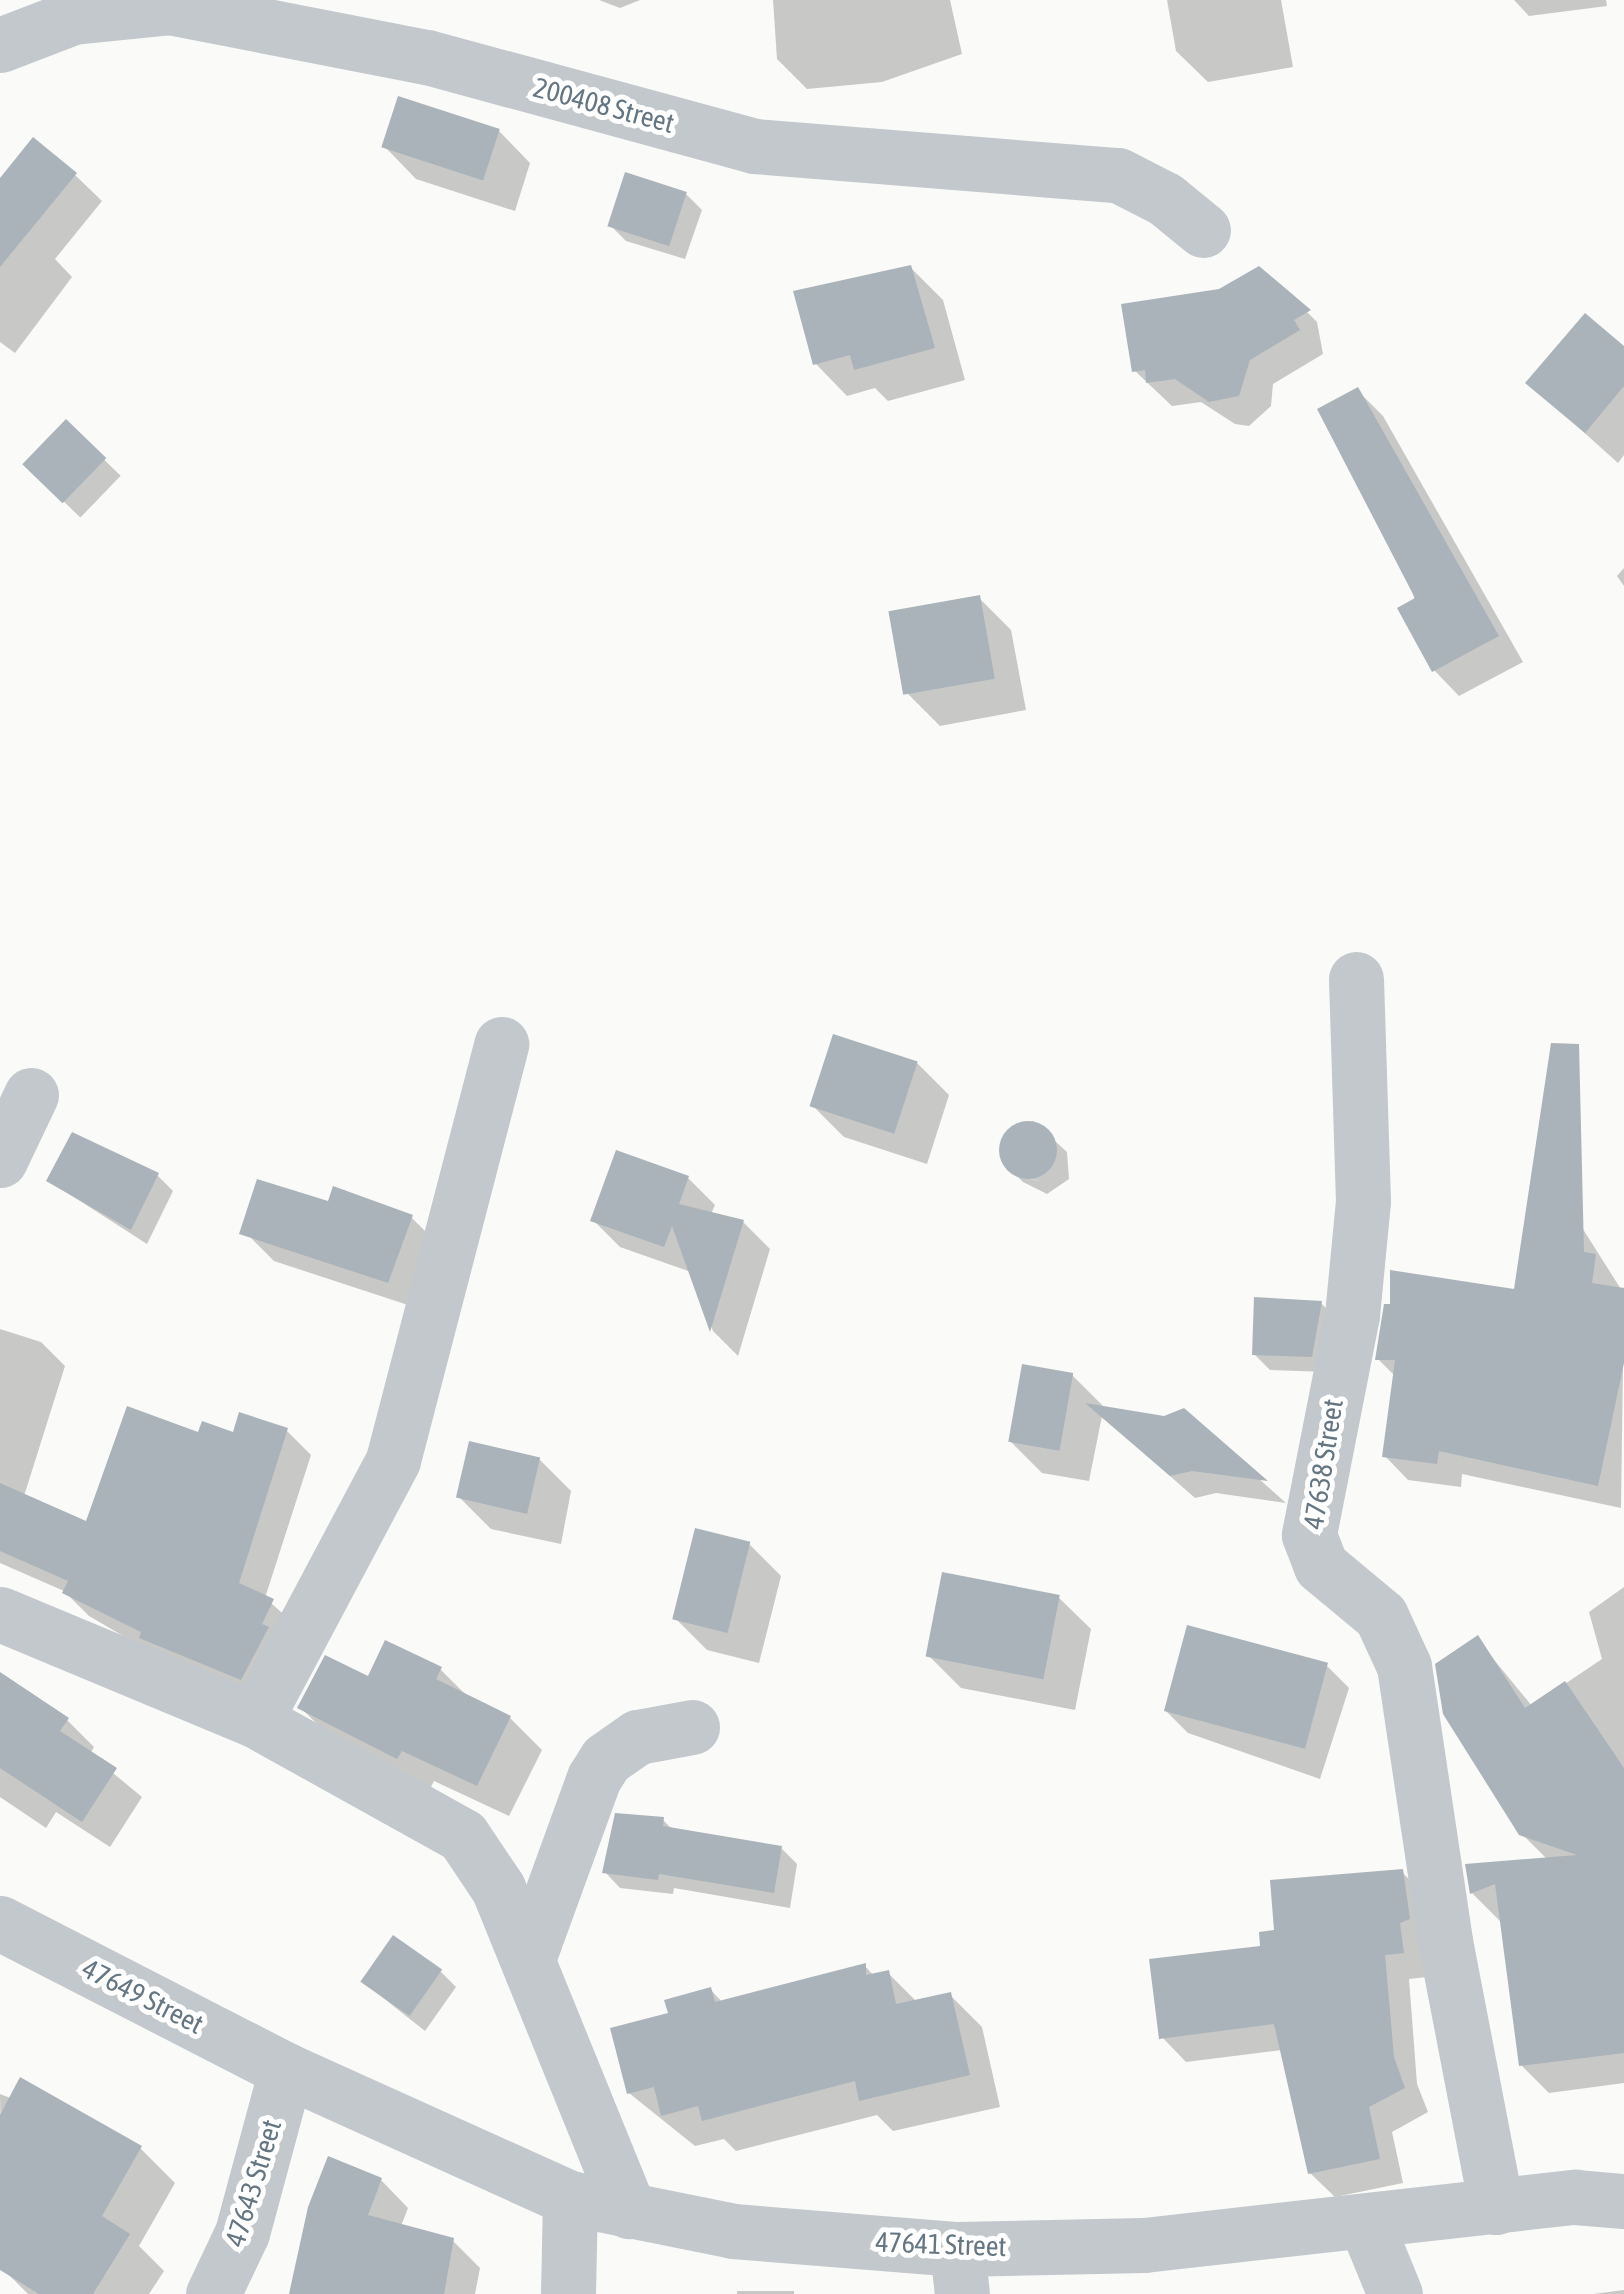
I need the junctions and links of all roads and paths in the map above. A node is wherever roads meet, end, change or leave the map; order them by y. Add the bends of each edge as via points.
1 (0, 45) edge
2 (1203, 230) dead end
3 (1356, 979) dead end
4 (501, 1044) dead end
5 (31, 1094) dead end
6 (0, 1160) edge
7 (0, 1614) edge
8 (256, 1720) junction
9 (692, 1727) dead end
10 (0, 1923) edge
11 (528, 1959) junction
12 (286, 2070) junction
13 (570, 2198) junction
14 (1624, 2201) edge
15 (1496, 2207) junction
16 (629, 2210) junction
17 (1365, 2221) junction
18 (959, 2271) edge
19 (213, 2294) edge
20 (568, 2294) edge
21 (1395, 2294) edge

1 - 2 street, 200408 Street via 73,17 168,7 427,58 754,146 1118,176 1165,199
3 - 15 street, 47638 Street via 1364,1202 1352,1315 1309,1536 1320,1566 1381,1616 1400,1652
4 - 8 street via 393,1460
5 - 6 street
7 - 8 street
8 - 11 street via 463,1836 498,1888
9 - 11 street via 638,1737 606,1759
10 - 12 street, 47649 Street
11 - 16 street
12 - 13 street, 47641 Street
12 - 19 street, 47643 Street via 242,2233
13 - 16 street, 47641 Street
13 - 20 street
14 - 15 street, 47641 Street via 1575,2197
15 - 17 street, 47641 Street
16 - 18 street, 47641 Street
17 - 18 street, 47641 Street
17 - 21 street

